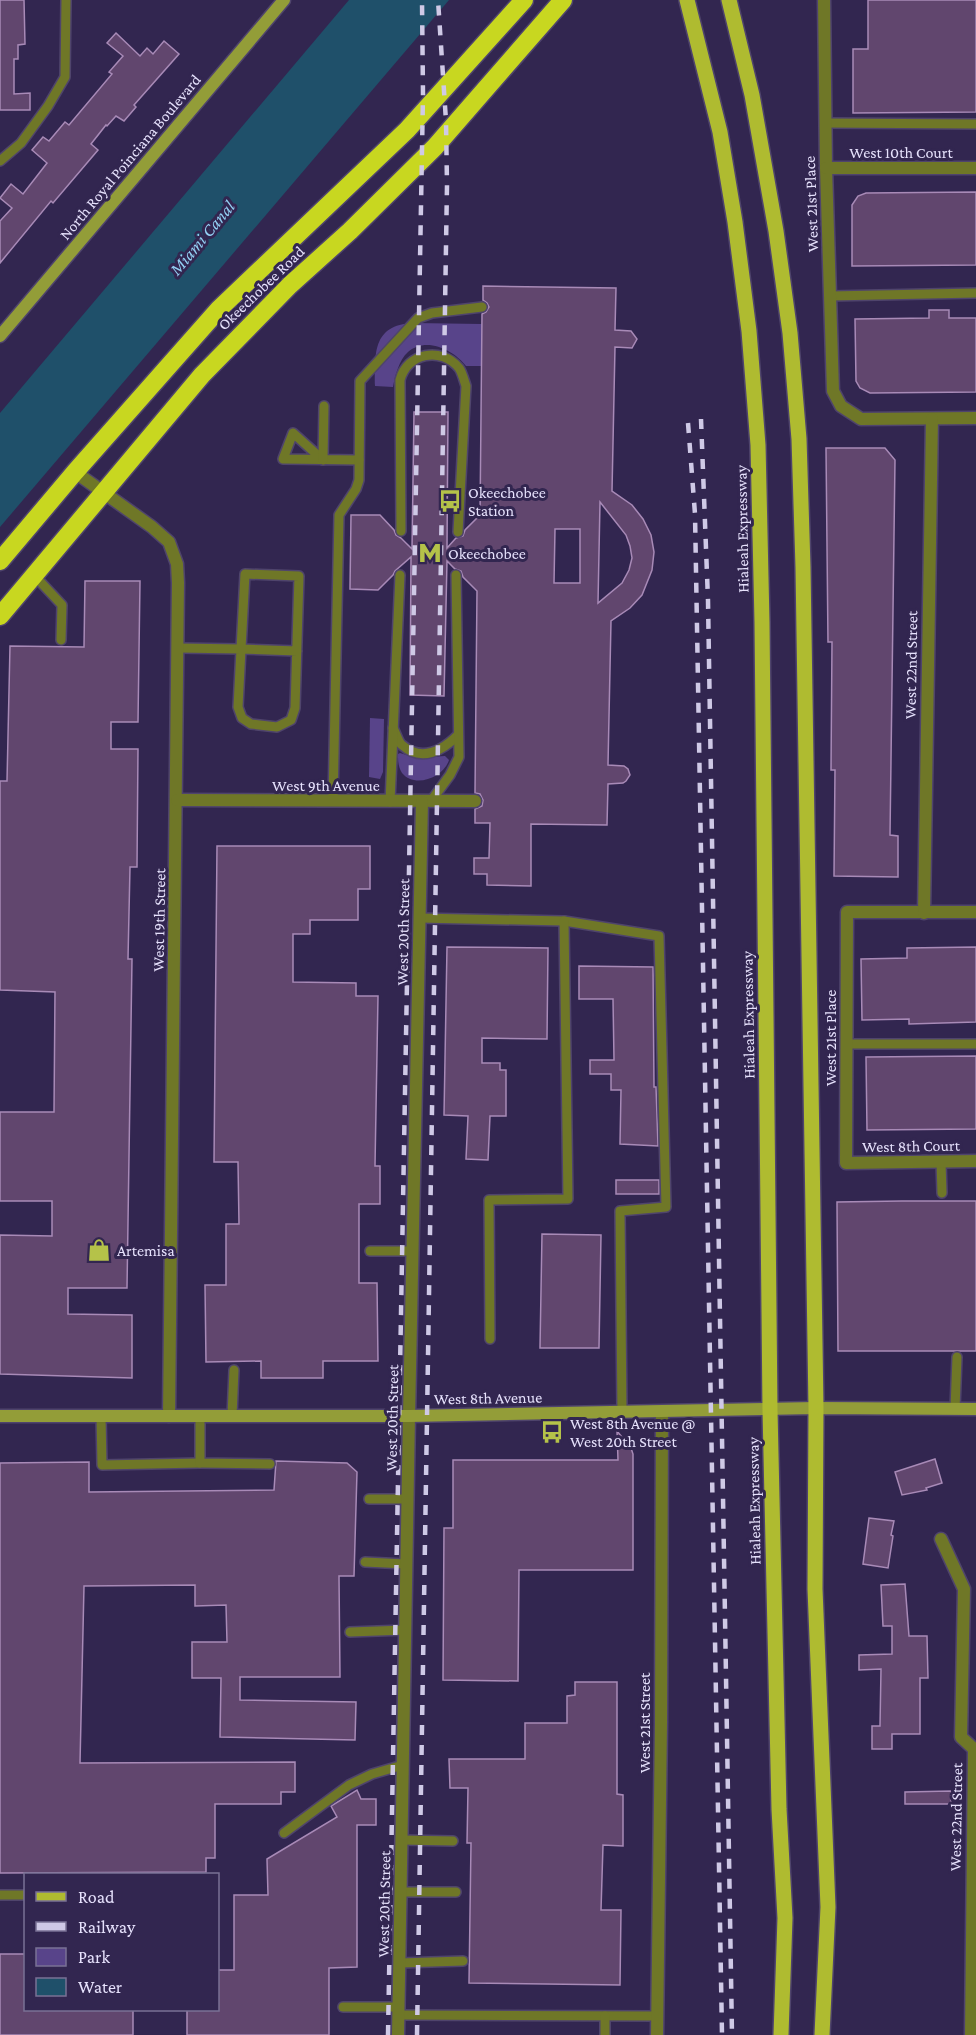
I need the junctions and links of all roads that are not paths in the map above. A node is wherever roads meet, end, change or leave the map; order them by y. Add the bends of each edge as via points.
1 (66, 0) edge
2 (267, 0) edge
3 (524, 0) edge
4 (563, 0) edge
5 (687, 0) edge
6 (729, 0) edge
7 (824, 0) edge
8 (280, 5) edge
9 (825, 123) junction
10 (976, 124) edge
11 (0, 161) edge
12 (826, 168) junction
13 (976, 168) edge
14 (976, 293) edge
15 (830, 296) junction
16 (482, 307) dead end
17 (0, 336) edge
18 (324, 406) dead end
19 (976, 418) edge
20 (932, 419) junction
21 (359, 460) junction
22 (75, 472) junction
23 (104, 492) junction
24 (400, 531) dead end
25 (458, 532) dead end
26 (0, 561) edge
27 (34, 575) junction
28 (400, 575) dead end
29 (456, 575) dead end
30 (0, 616) edge
31 (61, 640) dead end
32 (178, 648) junction
33 (241, 649) junction
34 (297, 651) junction
35 (392, 726) junction
36 (458, 735) junction
37 (177, 800) junction
38 (333, 801) junction
39 (427, 801) junction
40 (475, 801) dead end
41 (390, 802) junction
42 (976, 912) edge
43 (924, 913) junction
44 (419, 918) junction
45 (564, 921) junction
46 (846, 1044) junction
47 (976, 1044) edge
48 (976, 1161) edge
49 (941, 1162) junction
50 (846, 1163) joint
51 (942, 1193) dead end
52 (370, 1251) dead end
53 (412, 1251) junction
54 (489, 1339) dead end
55 (957, 1357) dead end
56 (234, 1370) dead end
57 (816, 1408) junction
58 (955, 1409) junction
59 (976, 1409) edge
60 (770, 1410) junction
61 (622, 1412) junction
62 (662, 1412) junction
63 (0, 1416) edge
64 (101, 1416) junction
65 (169, 1416) junction
66 (200, 1416) junction
67 (232, 1416) junction
68 (409, 1416) junction
69 (200, 1463) junction
70 (270, 1464) dead end
71 (369, 1499) dead end
72 (407, 1499) junction
73 (941, 1539) dead end
74 (365, 1562) dead end
75 (406, 1564) junction
76 (405, 1630) junction
77 (350, 1632) dead end
78 (975, 1749) edge
79 (403, 1765) junction
80 (284, 1833) dead end
81 (402, 1840) junction
82 (453, 1841) dead end
83 (401, 1892) junction
84 (456, 1892) dead end
85 (24, 1894) edge
86 (0, 1895) edge
87 (463, 1961) dead end
88 (400, 1963) junction
89 (343, 2007) dead end
90 (399, 2011) junction
91 (605, 2016) junction
92 (656, 2028) edge
93 (398, 2035) edge
94 (605, 2035) edge
95 (781, 2035) edge
96 (822, 2035) edge
97 (971, 2035) edge

1 - 11 lane via 64,77 21,143
2 - 8 street
3 - 22 highway, Okeechobee Road via 407,130 219,309
4 - 23 highway, Okeechobee Road via 435,147 202,375
5 - 60 main road, Hialeah Expressway via 720,132 733,210 749,331 758,445
6 - 57 main road via 752,95 776,231 799,439
7 - 9 street, West 21st Place
8 - 17 street, North Royal Poinciana Boulevard
9 - 10 lane
9 - 12 street, West 21st Place
12 - 13 street, West 10th Court
12 - 15 street, West 21st Place
14 - 15 lane
15 - 20 street, West 21st Place via 833,391 841,406 861,419
16 - 21 lane via 418,318 360,381
18 - 21 lane via 323,460
19 - 20 street
20 - 43 street, West 22nd Street
21 - 38 lane via 356,489 339,515
22 - 23 street, West 19th Street
22 - 26 highway, Okeechobee Road
23 - 27 highway, Okeechobee Road
23 - 32 street, West 19th Street via 169,542 177,564
24 - 25 lane via 400,380 408,364 426,354 441,355 460,368 466,386
27 - 30 highway, Okeechobee Road
27 - 31 lane via 62,605
28 - 35 lane
29 - 36 lane
32 - 33 lane
32 - 37 street, West 19th Street
33 - 34 lane
33 - 34 lane via 238,707 242,718 251,724 277,727 291,720 296,708
33 - 34 lane via 245,574 299,576
35 - 36 lane via 401,745 417,753 434,754
35 - 41 lane
36 - 39 lane via 459,757 450,775
37 - 38 street, West 9th Avenue
37 - 65 street, West 19th Street
38 - 41 street, West 9th Avenue
39 - 40 street, West 9th Avenue
39 - 41 street, West 9th Avenue
39 - 44 street, West 20th Street
42 - 43 street
43 - 46 street, West 21st Place via 847,912
44 - 45 lane
44 - 53 street, West 20th Street
45 - 54 lane via 568,1198 489,1200
45 - 61 lane via 659,936 666,1207 621,1211
46 - 47 lane
46 - 50 street, West 21st Place
48 - 49 street, West 8th Court
49 - 50 street, West 8th Court
49 - 51 lane
52 - 53 lane
53 - 68 street, West 20th Street
55 - 58 lane
56 - 67 lane
57 - 58 street, West 8th Avenue
57 - 60 street, West 8th Avenue
57 - 96 main road via 815,1589 828,1907
58 - 59 street, West 8th Avenue
60 - 62 street, West 8th Avenue
60 - 95 main road, Hialeah Expressway via 785,1918
61 - 62 street, West 8th Avenue
61 - 68 street, West 8th Avenue
62 - 92 street, West 21st Street via 662,1723
63 - 64 street, West 8th Avenue
64 - 65 street, West 8th Avenue
64 - 69 lane via 102,1465
65 - 66 street, West 8th Avenue
66 - 67 street, West 8th Avenue
66 - 69 lane
67 - 68 street, West 8th Avenue
68 - 72 street, West 20th Street
69 - 70 lane
71 - 72 lane
72 - 75 street, West 20th Street
73 - 78 street, West 22nd Street via 964,1589 961,1737
74 - 75 lane
75 - 76 street, West 20th Street
76 - 77 lane
76 - 79 street, West 20th Street
78 - 97 street, West 22nd Street
79 - 80 lane via 350,1785
79 - 81 street, West 20th Street
81 - 82 lane
81 - 83 street, West 20th Street
83 - 84 lane
83 - 88 street, West 20th Street
85 - 86 lane
87 - 88 lane
88 - 90 street, West 20th Street
89 - 90 lane
90 - 91 lane
90 - 93 street, West 20th Street
91 - 92 lane
91 - 94 lane

